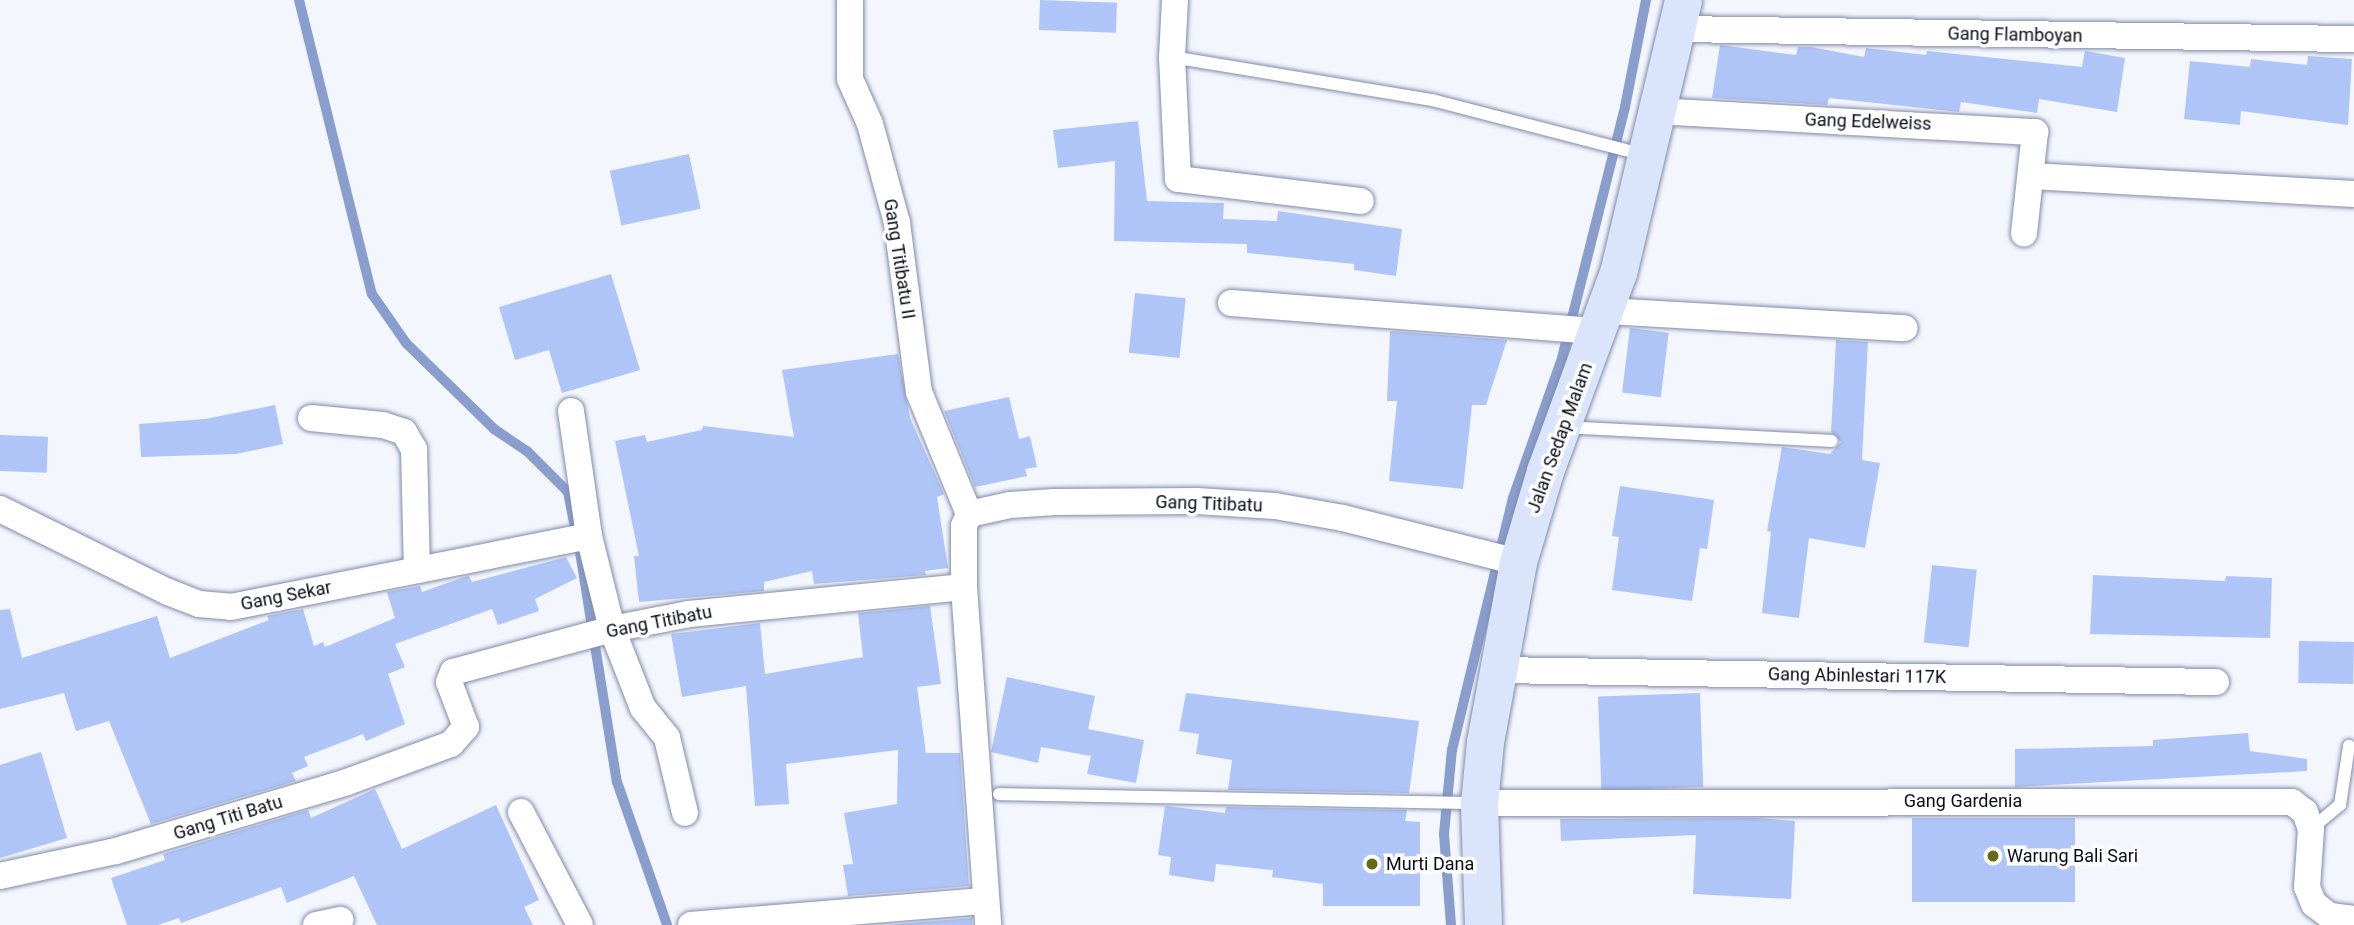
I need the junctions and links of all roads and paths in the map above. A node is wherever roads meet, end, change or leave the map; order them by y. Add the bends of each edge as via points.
1 (850, 0) edge
2 (1175, 0) edge
3 (1680, 14) edge
4 (2354, 39) edge
5 (1172, 57) junction
6 (1656, 111) junction
7 (1636, 153) junction
8 (2031, 176) junction
9 (2354, 194) edge
10 (1362, 201) dead end
11 (2024, 233) dead end
12 (1231, 303) dead end
13 (1586, 324) junction
14 (1905, 328) dead end
15 (571, 411) dead end
16 (311, 418) dead end
17 (1560, 427) junction
18 (1832, 441) dead end
19 (0, 509) edge
20 (969, 514) junction
21 (581, 538) junction
22 (1503, 559) junction
23 (417, 570) junction
24 (964, 587) junction
25 (599, 633) junction
26 (1498, 670) junction
27 (2217, 682) dead end
28 (451, 744) joint
29 (2349, 746) dead end
30 (999, 794) dead end
31 (1466, 803) junction
32 (521, 813) dead end
33 (685, 813) dead end
34 (2311, 829) junction
35 (0, 876) edge
36 (987, 913) edge
37 (2354, 919) edge
38 (580, 925) edge
39 (691, 925) edge
40 (1483, 925) edge

1 - 20 street, Gang Titibatu II via 850,79 870,124 897,223 919,392
2 - 5 street
3 - 4 street, Gang Flamboyan
3 - 6 street, Jalan Sedap Malam
5 - 7 lane via 1432,100
5 - 10 street via 1178,179
6 - 7 street, Jalan Sedap Malam
6 - 8 street, Gang Edelweiss via 2035,132
7 - 13 street, Jalan Sedap Malam
8 - 9 street
8 - 11 street, Gang Edelweiss
12 - 13 street
13 - 14 street
13 - 17 street, Jalan Sedap Malam
15 - 21 street
16 - 23 street via 383,425 404,432 414,449
17 - 18 lane
17 - 22 street, Jalan Sedap Malam
19 - 23 street, Gang Sekar via 199,604 231,607
20 - 22 street, Gang Titibatu via 1055,502 1198,500 1262,505 1343,518
20 - 24 street
21 - 23 street, Gang Sekar
21 - 25 street
22 - 26 street, Jalan Sedap Malam
24 - 25 street, Gang Titibatu via 750,607
24 - 36 street
25 - 28 street, Gang Titibatu via 453,671 449,682 466,727
25 - 33 street via 643,708 667,738
26 - 27 street, Gang Abinlestari 117K
26 - 31 street, Jalan Sedap Malam
28 - 35 street, Gang Titi Batu via 347,782 116,851
29 - 34 lane via 2340,805
30 - 31 lane
31 - 34 street, Gang Gardenia via 2267,799 2292,802 2305,812
31 - 40 street, Jalan Sedap Malam
32 - 38 street
34 - 37 street via 2307,887 2314,904 2330,916
36 - 39 street

